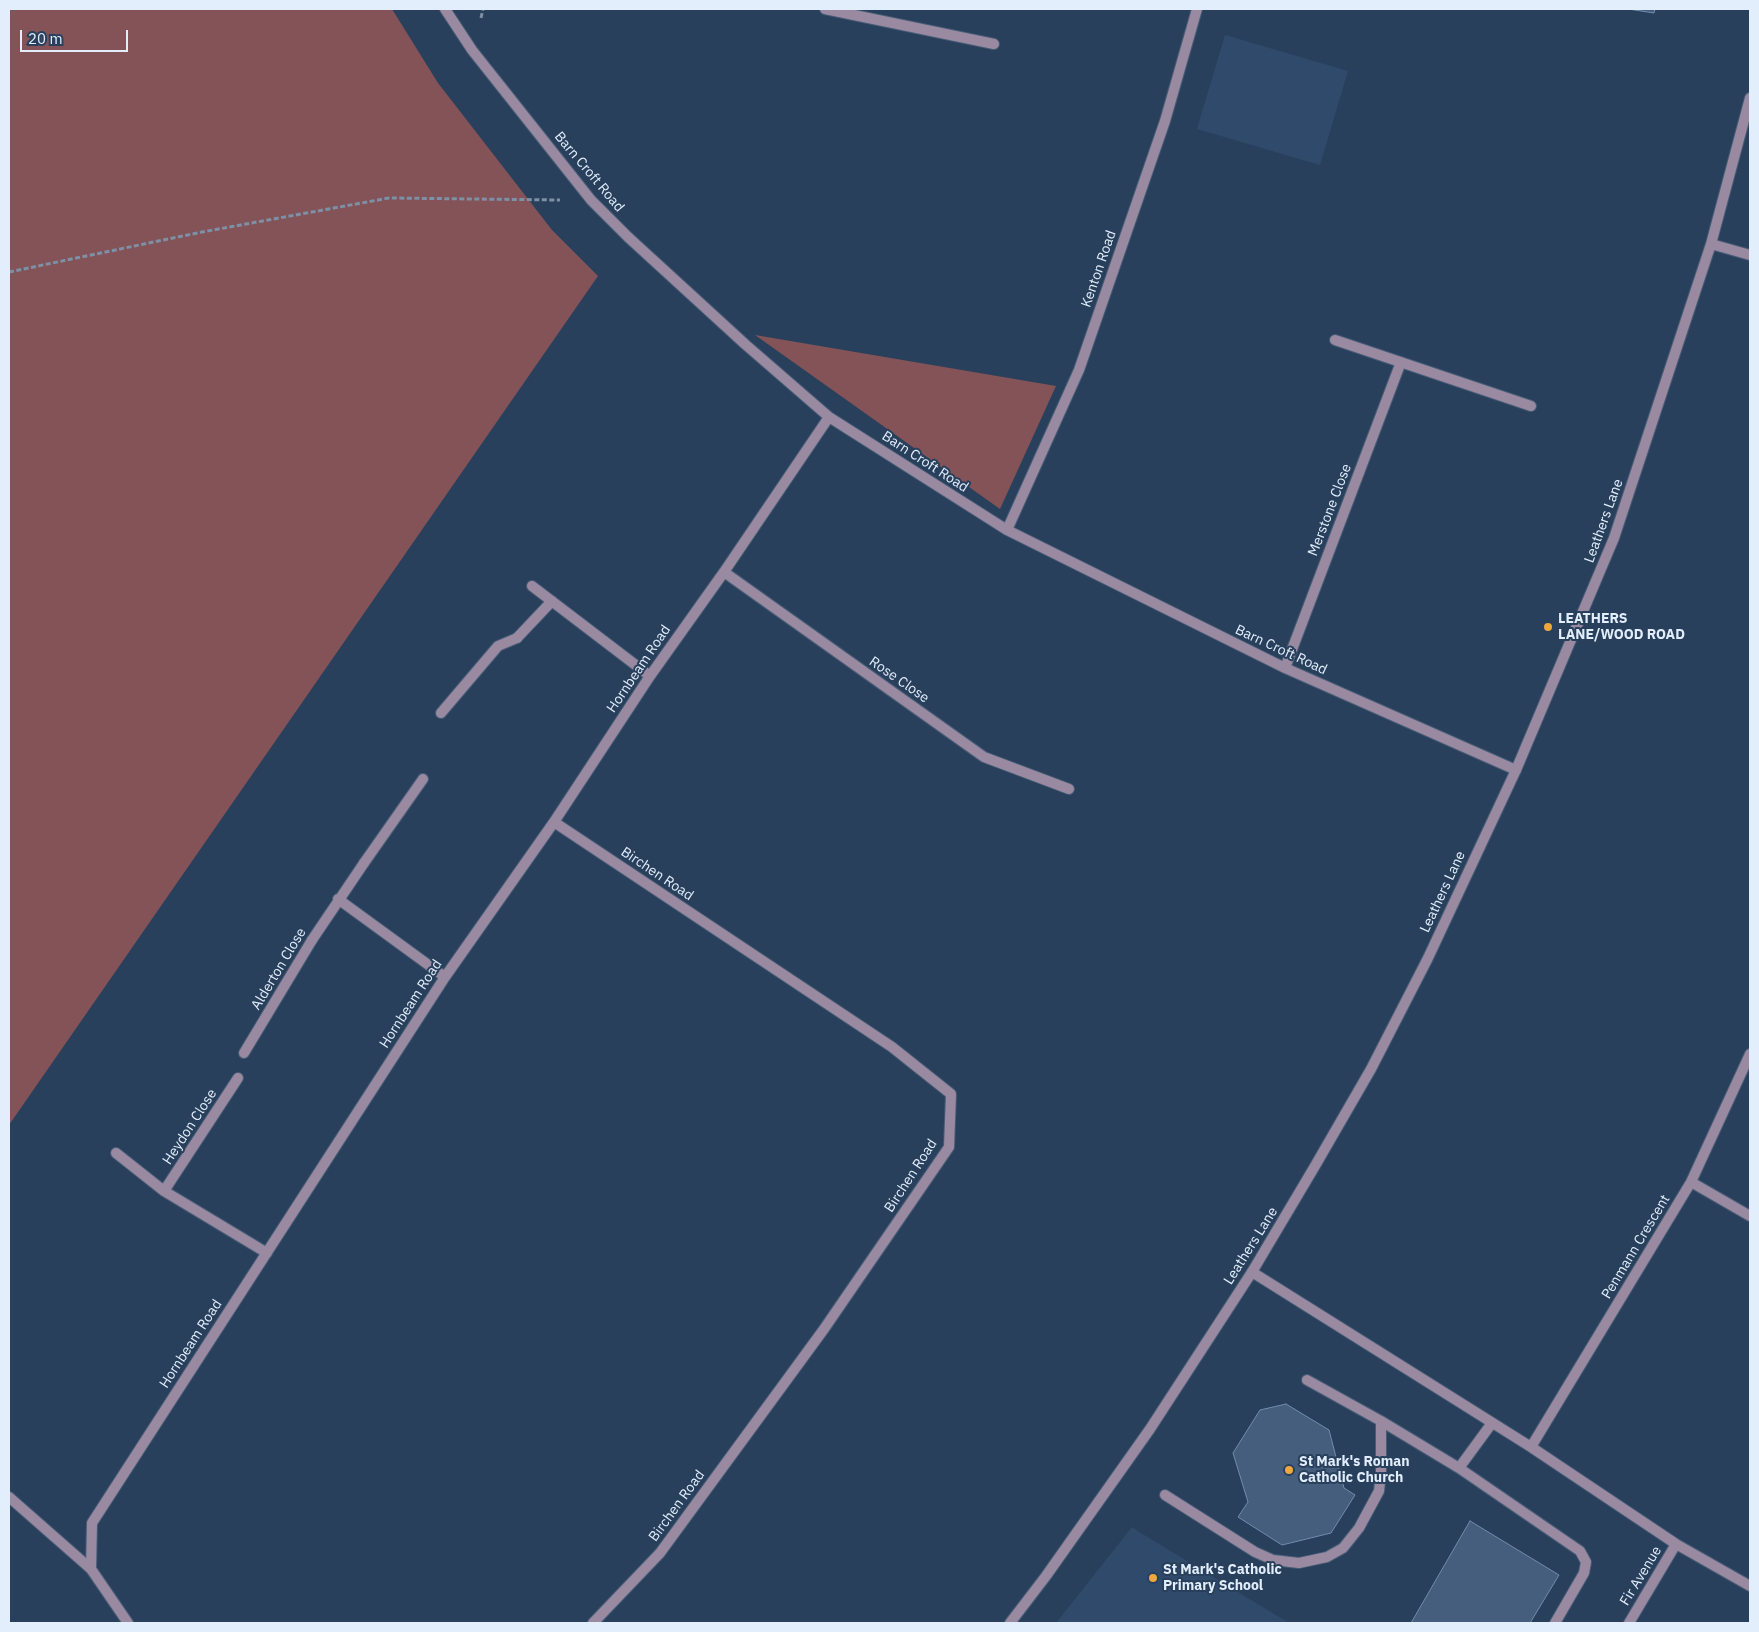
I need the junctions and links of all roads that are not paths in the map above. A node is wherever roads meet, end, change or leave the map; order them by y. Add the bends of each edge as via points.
1 (445, 9) edge
2 (825, 9) edge
3 (1197, 9) edge
4 (994, 44) dead end
5 (1750, 98) edge
6 (1711, 244) junction
7 (1750, 255) edge
8 (1335, 340) dead end
9 (1401, 362) junction
10 (1531, 406) dead end
11 (829, 417) junction
12 (1007, 530) junction
13 (724, 572) junction
14 (532, 586) dead end
15 (552, 601) junction
16 (1284, 668) junction
17 (650, 676) junction
18 (441, 713) dead end
19 (1516, 770) junction
20 (422, 779) dead end
21 (1069, 789) dead end
22 (554, 822) junction
23 (338, 899) junction
24 (445, 977) junction
25 (244, 1053) dead end
26 (1750, 1054) edge
27 (238, 1078) dead end
28 (116, 1153) dead end
29 (1691, 1182) junction
30 (164, 1192) junction
31 (1750, 1216) edge
32 (267, 1252) junction
33 (1252, 1272) junction
34 (1306, 1380) dead end
35 (1381, 1421) junction
36 (1492, 1422) junction
37 (1531, 1447) junction
38 (1459, 1468) junction
39 (1165, 1495) dead end
40 (9, 1498) edge
41 (1676, 1544) junction
42 (91, 1569) junction
43 (1750, 1586) edge
44 (128, 1623) edge
45 (593, 1623) edge
46 (1010, 1623) edge
47 (1555, 1623) edge
48 (1629, 1623) edge

1 - 11 street, Barn Croft Road via 472,50 591,200 746,345
2 - 4 street
3 - 12 street, Kenton Road via 1165,121 1079,370
5 - 6 street, Leathers Lane
6 - 7 street
6 - 19 street, Leathers Lane via 1614,538
8 - 9 street
9 - 10 street
9 - 16 street, Merstone Close
11 - 12 street, Barn Croft Road
11 - 13 street, Hornbeam Road
12 - 16 street, Barn Croft Road
13 - 17 street, Hornbeam Road
13 - 21 street, Rose Close via 984,757
14 - 15 street
15 - 17 street
15 - 18 street via 517,638 498,646
16 - 19 street, Barn Croft Road
17 - 22 street, Hornbeam Road
19 - 33 street, Leathers Lane via 1428,958 1371,1069
20 - 23 street, Alderton Close
22 - 24 street, Hornbeam Road
22 - 45 street, Birchen Road via 892,1047 951,1094 949,1147 824,1329 660,1553
23 - 24 street
23 - 25 street, Alderton Close
24 - 32 street, Hornbeam Road
26 - 29 street, Penmann Crescent
27 - 30 street, Heydon Close
28 - 30 street
29 - 31 street
29 - 37 street, Penmann Crescent
30 - 32 street
32 - 42 street, Hornbeam Road via 92,1523
33 - 36 street
33 - 46 street, Leathers Lane via 1150,1429
34 - 35 street
35 - 38 street
35 - 39 street via 1379,1491 1360,1528 1343,1548 1327,1557 1299,1563 1273,1560
36 - 37 street
36 - 38 street
37 - 41 street
38 - 47 street via 1580,1551 1586,1562 1584,1573
40 - 42 street
41 - 43 street
41 - 48 street, Fir Avenue
42 - 44 street

